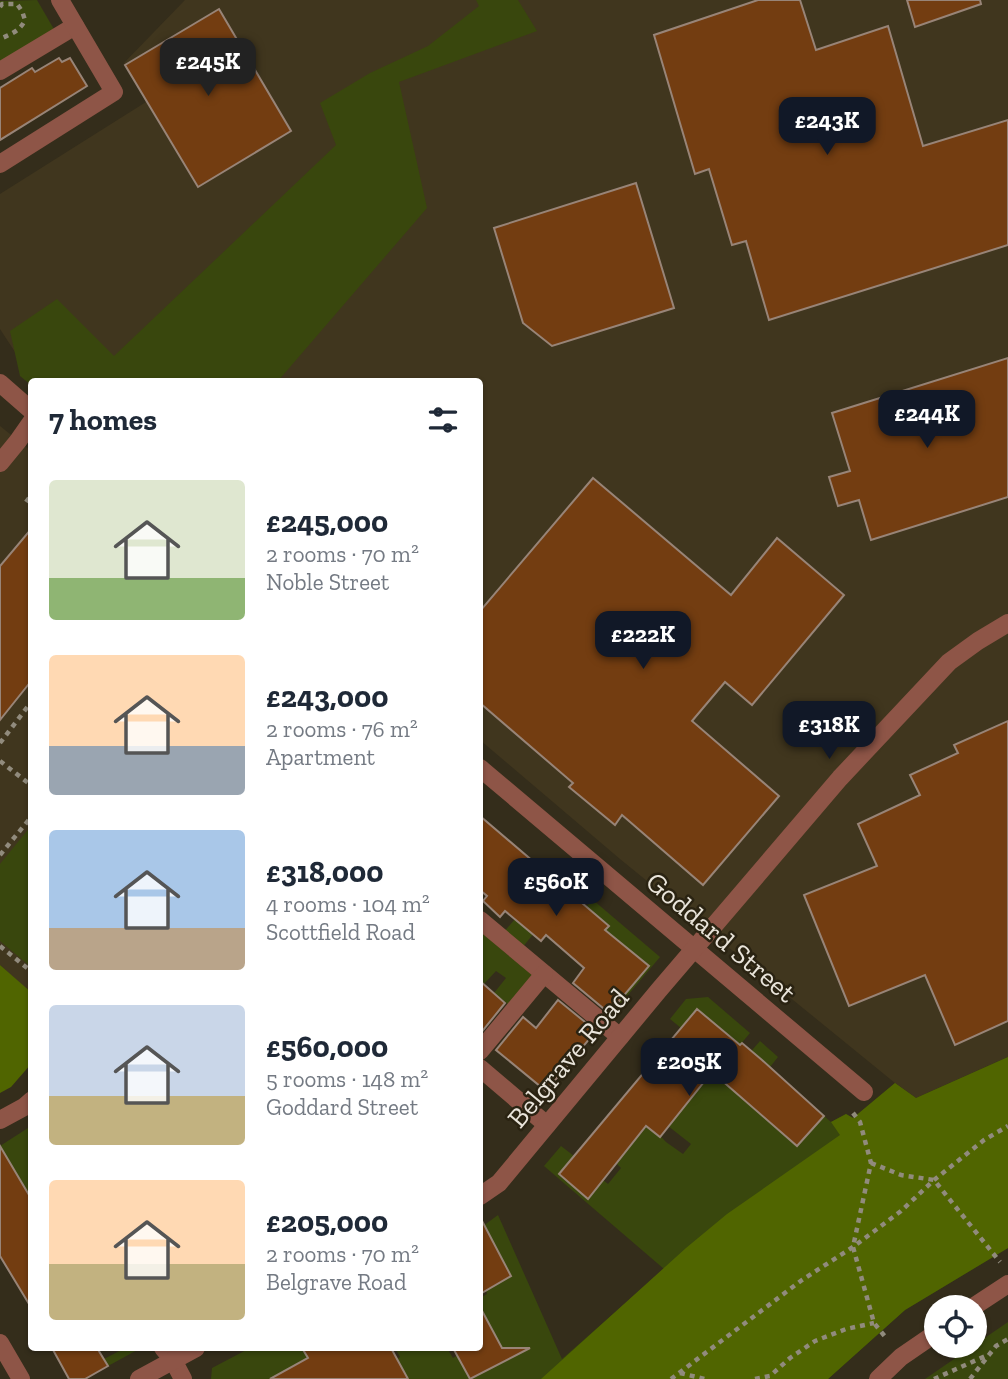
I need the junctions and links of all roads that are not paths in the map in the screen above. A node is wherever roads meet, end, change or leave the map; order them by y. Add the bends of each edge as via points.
1 (61, 1) edge
2 (75, 26) junction
3 (0, 71) edge
4 (0, 164) edge
5 (0, 383) edge
6 (28, 408) edge
7 (28, 427) edge
8 (0, 463) edge
9 (1008, 623) edge
10 (483, 771) edge
11 (483, 923) edge
12 (694, 949) junction
13 (544, 974) junction
14 (620, 1037) junction
15 (483, 1047) edge
16 (483, 1071) edge
17 (864, 1092) road end
18 (28, 1108) edge
19 (0, 1120) edge
20 (547, 1125) junction
21 (483, 1194) edge
22 (1008, 1284) edge
23 (987, 1298) edge
24 (924, 1341) edge
25 (0, 1343) edge
26 (168, 1354) edge
27 (21, 1379) edge
28 (139, 1379) edge
29 (183, 1379) edge
30 (877, 1379) edge

1 - 2 street
2 - 3 street
2 - 4 street via 114,92
5 - 6 street
7 - 8 street
9 - 12 street, Belgrave Road via 949,662 840,778
10 - 12 street, Goddard Street
11 - 13 street
12 - 14 street, Belgrave Road
12 - 17 street, Goddard Street
13 - 14 street
13 - 15 street
14 - 20 street, Belgrave Road
16 - 20 street
18 - 19 street
20 - 21 street, Belgrave Road via 499,1184
22 - 23 street
24 - 30 street
25 - 27 street
26 - 28 street
26 - 29 street

